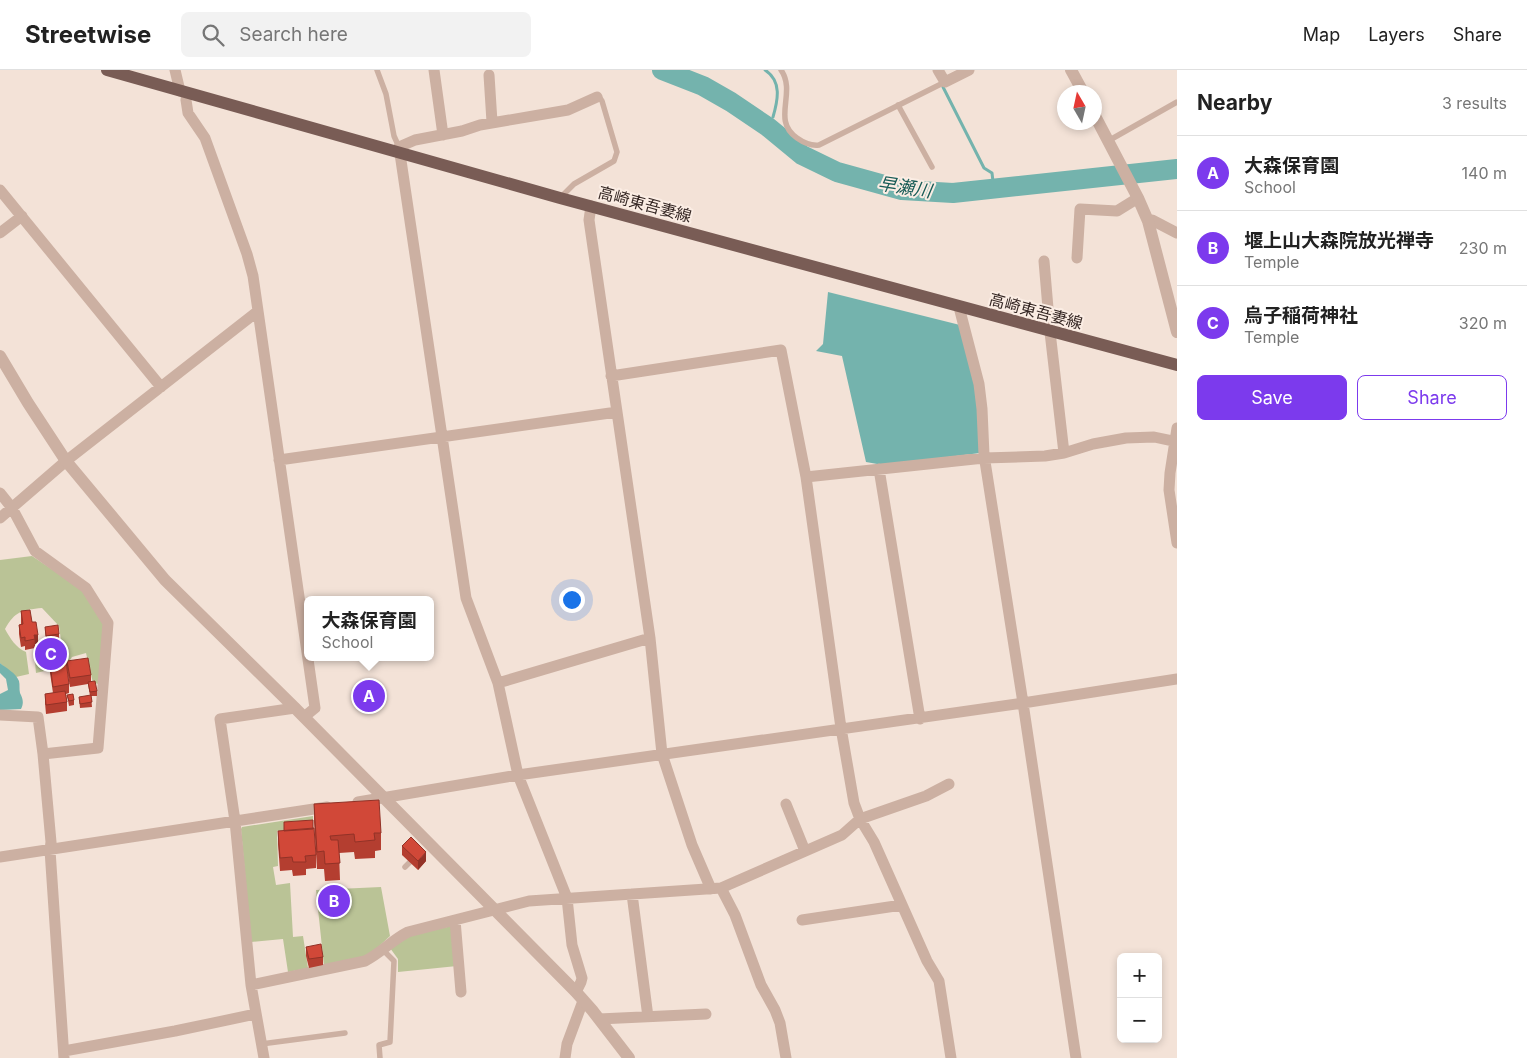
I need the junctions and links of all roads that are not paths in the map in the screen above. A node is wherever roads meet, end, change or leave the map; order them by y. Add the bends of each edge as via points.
1 (107, 70) edge
2 (175, 70) edge
3 (377, 70) edge
4 (434, 70) edge
5 (781, 70) edge
6 (938, 70) edge
7 (969, 70) edge
8 (1072, 70) edge
9 (489, 74) dead end
10 (945, 82) junction
11 (1080, 85) edge
12 (184, 92) junction
13 (597, 97) joint
14 (1177, 102) edge
15 (898, 105) junction
16 (492, 122) junction
17 (1102, 129) edge
18 (443, 134) junction
19 (1108, 141) junction
20 (399, 151) junction
21 (932, 167) dead end
22 (0, 190) edge
23 (560, 198) junction
24 (1138, 198) junction
25 (591, 206) junction
26 (22, 216) junction
27 (1148, 221) junction
28 (0, 233) edge
29 (1177, 233) edge
30 (1077, 258) dead end
31 (1044, 261) dead end
32 (959, 307) junction
33 (258, 311) junction
34 (1176, 323) edge
35 (1050, 332) junction
36 (0, 356) edge
37 (1177, 365) edge
38 (611, 376) junction
39 (161, 387) junction
40 (617, 412) junction
41 (1177, 428) edge
42 (442, 436) junction
43 (1176, 442) edge
44 (1064, 453) junction
45 (984, 458) junction
46 (279, 460) junction
47 (66, 461) junction
48 (879, 469) junction
49 (806, 476) junction
50 (0, 493) edge
51 (12, 508) junction
52 (0, 518) edge
53 (1177, 543) edge
54 (304, 632) edge
55 (650, 638) junction
56 (308, 661) edge
57 (1177, 679) edge
58 (498, 683) junction
59 (1024, 704) junction
60 (300, 712) junction
61 (0, 715) edge
62 (920, 718) junction
63 (841, 728) junction
64 (43, 754) junction
65 (662, 754) junction
66 (518, 776) junction
67 (949, 784) dead end
68 (384, 799) junction
69 (786, 804) dead end
70 (860, 819) junction
71 (235, 821) junction
72 (50, 850) junction
73 (805, 852) junction
74 (418, 853) edge
75 (0, 857) edge
76 (405, 867) dead end
77 (716, 889) junction
78 (632, 894) junction
79 (567, 898) junction
80 (902, 905) junction
81 (496, 910) junction
82 (454, 920) junction
83 (802, 920) dead end
84 (383, 950) junction
85 (251, 985) junction
86 (461, 992) dead end
87 (579, 996) junction
88 (256, 1014) junction
89 (706, 1014) dead end
90 (648, 1017) junction
91 (599, 1019) junction
92 (345, 1033) dead end
93 (261, 1044) junction
94 (64, 1054) edge
95 (264, 1058) edge
96 (380, 1058) edge
97 (565, 1058) edge
98 (629, 1058) edge
99 (786, 1058) edge
100 (951, 1058) edge
101 (1076, 1058) edge

1 - 12 main road, 高崎東吾妻線
2 - 12 street
3 - 20 lane
4 - 18 street
5 - 15 lane via 787,84 785,124 789,133 805,144 819,145
6 - 10 street
7 - 10 street
8 - 11 street
9 - 16 street
10 - 15 lane
12 - 20 main road, 高崎東吾妻線
12 - 33 street via 188,113 205,138 247,254
13 - 16 street via 568,110
13 - 23 lane via 602,101 616,157 574,184
14 - 19 lane
15 - 21 lane
16 - 18 street
17 - 19 street
18 - 20 street via 415,140
19 - 24 street
20 - 23 main road, 高崎東吾妻線
20 - 42 street
22 - 26 street
23 - 25 main road, 高崎東吾妻線
24 - 27 street
24 - 30 street via 1117,210 1080,208
25 - 32 main road, 高崎東吾妻線
25 - 38 street via 589,220
26 - 28 street
26 - 39 street
27 - 29 street
27 - 34 street
31 - 35 street
32 - 35 main road, 高崎東吾妻線
32 - 45 street via 979,384
33 - 39 street
33 - 46 street
35 - 37 main road, 高崎東吾妻線
35 - 44 street
36 - 47 street
38 - 40 street
38 - 49 street via 781,350
39 - 47 street
40 - 42 street
40 - 55 street
41 - 43 street
42 - 46 street
42 - 58 street via 466,598
43 - 44 street via 1154,437 1126,438
43 - 53 street via 1169,490
44 - 45 street
45 - 48 street
45 - 59 street
46 - 54 street
47 - 51 street
47 - 60 street via 165,580
48 - 49 street
48 - 62 street
49 - 63 street
50 - 51 street
51 - 52 street
51 - 64 street via 34,551 86,588 108,622 98,748
55 - 58 street
55 - 65 street
56 - 60 street via 315,708
57 - 59 street
58 - 66 street
59 - 62 street
59 - 101 street
60 - 68 street
60 - 71 street via 220,719
61 - 64 street via 38,717
62 - 63 street
63 - 65 street
63 - 70 street via 854,803
64 - 72 street
65 - 66 street
65 - 77 street via 692,845
66 - 68 street
66 - 79 street
67 - 70 street via 926,796
68 - 71 street
68 - 81 street
69 - 73 street
70 - 73 street via 842,835
70 - 80 street
71 - 72 street
71 - 85 street
72 - 75 street
72 - 94 street
73 - 77 street
74 - 76 lane
77 - 78 street
77 - 99 street via 735,915 761,985 780,1023
78 - 79 street
78 - 90 street
79 - 81 street
79 - 87 street via 572,945 582,978
80 - 83 street
80 - 100 street via 938,981
81 - 82 street
81 - 87 street
82 - 84 street via 408,932
82 - 86 street
84 - 85 street via 365,961
84 - 96 lane via 394,962 395,973 390,1042 380,1045
85 - 88 street
87 - 91 street
87 - 97 street
88 - 93 street
88 - 94 street
89 - 90 street
90 - 91 street
91 - 98 street
92 - 93 lane
93 - 95 street

